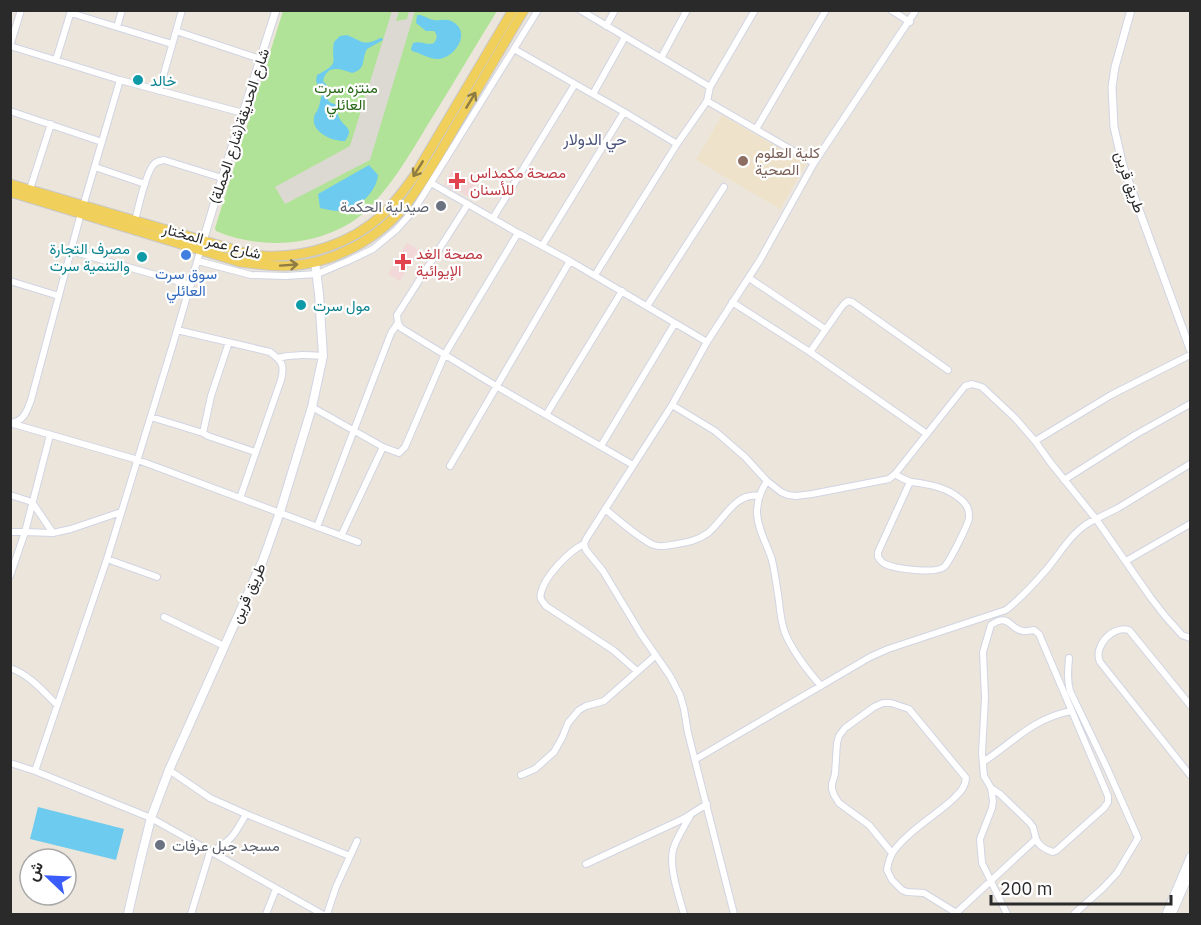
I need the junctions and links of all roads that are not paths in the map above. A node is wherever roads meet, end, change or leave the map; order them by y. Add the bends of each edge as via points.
1 (21, 10) edge
2 (122, 10) edge
3 (182, 10) edge
4 (276, 10) edge
5 (513, 10) edge
6 (524, 10) edge
7 (538, 10) edge
8 (580, 10) edge
9 (615, 10) edge
10 (687, 10) edge
11 (826, 10) edge
12 (891, 10) edge
13 (916, 10) edge
14 (1131, 10) edge
15 (755, 11) edge
16 (71, 12) edge
17 (910, 22) junction
18 (606, 26) junction
19 (117, 27) junction
20 (176, 31) junction
21 (625, 37) junction
22 (172, 44) junction
23 (10, 46) edge
24 (514, 49) junction
25 (661, 58) junction
26 (260, 59) junction
27 (56, 60) junction
28 (120, 80) junction
29 (575, 84) junction
30 (710, 87) junction
31 (159, 91) junction
32 (593, 94) junction
33 (706, 101) junction
34 (10, 111) edge
35 (624, 112) junction
36 (243, 113) junction
37 (51, 124) junction
38 (756, 129) junction
39 (102, 142) junction
40 (676, 144) junction
41 (814, 163) junction
42 (95, 167) junction
43 (222, 178) junction
44 (430, 183) junction
45 (10, 184) edge
46 (145, 184) junction
47 (724, 187) dead end
48 (30, 189) junction
49 (10, 192) edge
50 (468, 204) junction
51 (82, 209) junction
52 (493, 218) junction
53 (128, 222) junction
54 (518, 233) junction
55 (367, 239) junction
56 (202, 245) junction
57 (542, 246) junction
58 (373, 249) junction
59 (71, 251) junction
60 (198, 261) junction
61 (570, 261) junction
62 (315, 262) junction
63 (250, 263) junction
64 (251, 274) junction
65 (317, 274) junction
66 (595, 275) junction
67 (749, 278) junction
68 (10, 281) edge
69 (190, 285) junction
70 (622, 291) junction
71 (59, 296) junction
72 (732, 302) junction
73 (647, 306) junction
74 (398, 323) junction
75 (675, 323) junction
76 (825, 329) junction
77 (177, 330) junction
78 (229, 342) junction
79 (707, 342) junction
80 (1191, 349) edge
81 (810, 352) junction
82 (445, 354) junction
83 (1191, 355) edge
84 (323, 357) junction
85 (277, 358) junction
86 (948, 370) dead end
87 (496, 386) junction
88 (1191, 404) edge
89 (672, 405) junction
90 (312, 407) junction
91 (546, 415) junction
92 (151, 417) junction
93 (10, 423) edge
94 (354, 431) junction
95 (203, 433) junction
96 (927, 434) junction
97 (50, 435) junction
98 (1035, 441) junction
99 (601, 446) junction
100 (383, 447) junction
101 (255, 452) junction
102 (138, 460) junction
103 (633, 465) junction
104 (1191, 465) edge
105 (450, 466) dead end
106 (895, 474) junction
107 (1064, 480) junction
108 (767, 481) junction
109 (910, 482) junction
110 (10, 495) edge
111 (759, 496) junction
112 (240, 498) junction
113 (32, 502) junction
114 (605, 509) junction
115 (121, 512) junction
116 (280, 513) junction
117 (1096, 519) junction
118 (1191, 524) edge
119 (317, 527) junction
120 (10, 532) edge
121 (24, 532) junction
122 (53, 533) junction
123 (341, 536) junction
124 (358, 542) dead end
125 (584, 544) junction
126 (107, 559) junction
127 (1126, 561) junction
128 (10, 576) edge
129 (157, 578) dead end
130 (164, 617) dead end
131 (1191, 638) edge
132 (224, 646) junction
133 (655, 656) junction
134 (1070, 658) dead end
135 (10, 668) edge
136 (637, 671) junction
137 (821, 686) junction
138 (57, 705) junction
139 (1191, 705) edge
140 (1071, 711) junction
141 (696, 759) junction
142 (983, 762) junction
143 (10, 763) edge
144 (169, 770) junction
145 (35, 771) junction
146 (521, 775) dead end
147 (1191, 775) edge
148 (991, 788) junction
149 (707, 804) junction
150 (246, 814) junction
151 (690, 815) junction
152 (151, 818) junction
153 (1036, 839) junction
154 (357, 841) dead end
155 (210, 852) junction
156 (892, 853) junction
157 (350, 856) junction
158 (1191, 857) edge
159 (586, 864) dead end
160 (1191, 873) edge
161 (992, 881) junction
162 (276, 889) junction
163 (957, 914) edge
164 (128, 915) edge
165 (191, 915) edge
166 (266, 915) edge
167 (322, 915) edge
168 (327, 915) edge
169 (684, 915) edge
170 (734, 915) edge
171 (1007, 915) edge
172 (1074, 915) edge
173 (1166, 915) edge
174 (1173, 915) edge

1 - 23 street
2 - 19 street
3 - 20 street
4 - 26 street, شارع الحديقة(شارع الجملة)
5 -> 56 main road, شارع عمر المختار via 399,197 361,231 339,243 286,255 265,256
55 -> 6 main road via 407,203
7 - 24 street
8 - 18 street
9 - 18 street
10 - 25 street
11 - 38 street
12 - 17 street
13 - 17 street
14 - 80 street, طريق قرين via 1112,87 1114,127 1123,166
15 - 30 street
16 - 19 street
16 - 27 street
17 - 41 street
18 - 21 street
19 - 22 street
20 - 22 street
20 - 26 street
21 - 25 street
21 - 32 street
22 - 31 street
23 - 27 street
24 - 29 street
24 - 44 street
25 - 30 street
26 - 36 street, شارع الحديقة(شارع الجملة)
27 - 28 street
28 - 31 street
28 - 39 street
29 - 32 street
29 - 52 street
30 - 33 street
31 - 36 street
32 - 35 street
33 - 38 street
33 - 40 street
34 - 37 street
35 - 40 street
35 - 57 street
36 - 43 street, شارع الحديقة(شارع الجملة)
37 - 39 street
37 - 48 street
38 - 41 street
39 - 42 street
40 - 66 street
41 - 67 street
42 - 46 street
42 - 51 street
43 - 46 street via 164,160 154,164
43 - 56 street, شارع الحديقة(شارع الجملة)
44 - 50 street
44 - 58 street via 414,210
45 - 48 main road
46 - 53 street
47 - 73 street
48 - 51 main road
49 - 51 main road
50 - 52 street
50 - 74 street via 397,315
51 - 53 main road
51 - 59 street
52 - 54 street
53 - 56 main road
54 - 57 street
54 - 82 street
55 - 58 main road
55 - 62 main road
56 - 60 street
56 - 63 main road
57 - 61 street
58 - 65 street
59 - 69 street
59 - 71 street
60 - 64 street
60 - 69 street
61 - 66 street
61 - 87 street
63 -> 62 main road via 287,266
62 - 65 main road, طريق قرين
63 - 64 main road
64 - 65 street
65 - 84 main road, طريق قرين
66 - 70 street
67 - 72 street
67 - 76 street
68 - 71 street
69 - 77 street
70 - 73 street
70 - 91 street
71 - 93 street via 26,413
72 - 79 street
72 - 81 street
73 - 75 street
74 - 82 street
74 - 94 street
75 - 79 street
75 - 99 street
76 - 81 street
76 - 86 street via 848,301
77 - 78 street
77 - 92 street
78 - 85 street via 270,352
78 - 95 street
79 - 89 street
81 - 96 street
82 - 87 street
82 - 100 street via 405,447 399,453
83 - 98 street
84 - 85 street via 306,354
84 - 90 main road, طريق قرين
85 - 101 street via 282,365 281,380
87 - 91 street
87 - 105 street
88 - 107 street
89 - 103 street
89 - 108 street via 715,431
90 - 94 street
90 - 116 main road, طريق قرين
91 - 99 street
92 - 95 street
92 - 102 street
93 - 97 street
94 - 100 street
94 - 119 street
95 - 101 street
96 - 98 street via 965,386 972,384 982,387
96 - 106 street
97 - 102 street
97 - 113 street
98 - 107 street
99 - 103 street
100 - 123 street
101 - 112 street
102 - 112 street
102 - 115 street
103 - 114 street
104 - 117 street
106 - 108 street via 889,479 796,496 781,492
106 - 109 street
107 - 117 street
108 - 111 street
109 - 109 street via 945,490 958,496 968,508 969,519 944,568 897,568 879,558 878,552
110 - 113 street
111 - 114 street via 742,498 699,538 662,547 650,543
111 - 137 street via 758,522 772,560 784,632
112 - 116 street
113 - 121 street
113 - 122 street
114 - 125 street
115 - 122 street
115 - 126 street
116 - 119 street
116 - 132 main road, طريق قرين
117 - 127 street
117 - 137 street via 1071,537 1047,569 1006,610 888,649
118 - 127 street
119 - 123 street
120 - 121 street
121 - 122 street
121 - 128 street
123 - 124 street
125 - 133 street
125 - 136 street via 565,556 545,583 541,600
126 - 129 street
126 - 138 street
127 - 131 street via 1176,630
130 - 132 street
132 - 144 main road, طريق قرين
133 - 136 street
133 - 141 street via 680,695
134 - 172 street via 1070,691 1138,838 1110,881
135 - 138 street via 26,676
136 - 146 street via 604,701 579,710 554,752 535,769
137 - 141 street
138 - 145 street
139 - 147 street via 1129,630 1116,630 1101,645 1100,662
140 - 142 street via 1022,732
140 - 142 street via 1039,634 1034,630 1021,631 1007,621 994,623 983,652
140 - 153 street via 1108,802 1056,851 1045,849
141 - 149 street
142 - 148 street via 984,776
143 - 145 street
144 - 150 street via 210,798
144 - 152 main road, طريق قرين
145 - 152 street
148 - 153 street via 1029,822
148 - 161 street via 992,808 980,839 982,863
149 - 151 street
149 - 170 street
150 - 155 street via 234,835
150 - 157 street
151 - 159 street
151 - 169 street via 673,852
152 - 155 street
152 - 164 main road, طريق قرين
153 - 161 street
154 - 157 street
155 - 162 street
155 - 165 street
156 - 156 street via 869,825 839,803 832,789 839,736 844,728 883,703 909,708 966,778 961,792
156 - 163 street via 887,870 898,887 924,893
157 - 168 street
158 - 173 street
160 - 174 street
161 - 163 street
161 - 171 street
162 - 166 street
162 - 167 street

